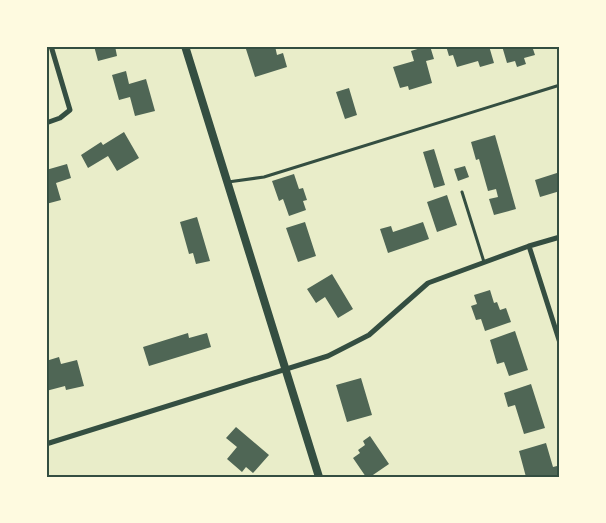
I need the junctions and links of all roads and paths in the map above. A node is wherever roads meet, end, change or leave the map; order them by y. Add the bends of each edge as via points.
1 (51, 46) edge
2 (186, 46) edge
3 (560, 84) edge
4 (46, 122) edge
5 (227, 182) junction
6 (462, 192) dead end
7 (560, 237) edge
8 (529, 246) junction
9 (485, 263) junction
10 (560, 342) edge
11 (284, 370) junction
12 (46, 444) edge
13 (319, 477) edge

1 - 4 street via 70,110 60,118
2 - 5 street
3 - 5 lane via 264,177
5 - 11 street
6 - 9 lane
7 - 8 street
8 - 9 street
8 - 10 street
9 - 11 street via 428,284 369,335 328,356
11 - 12 street
11 - 13 street

